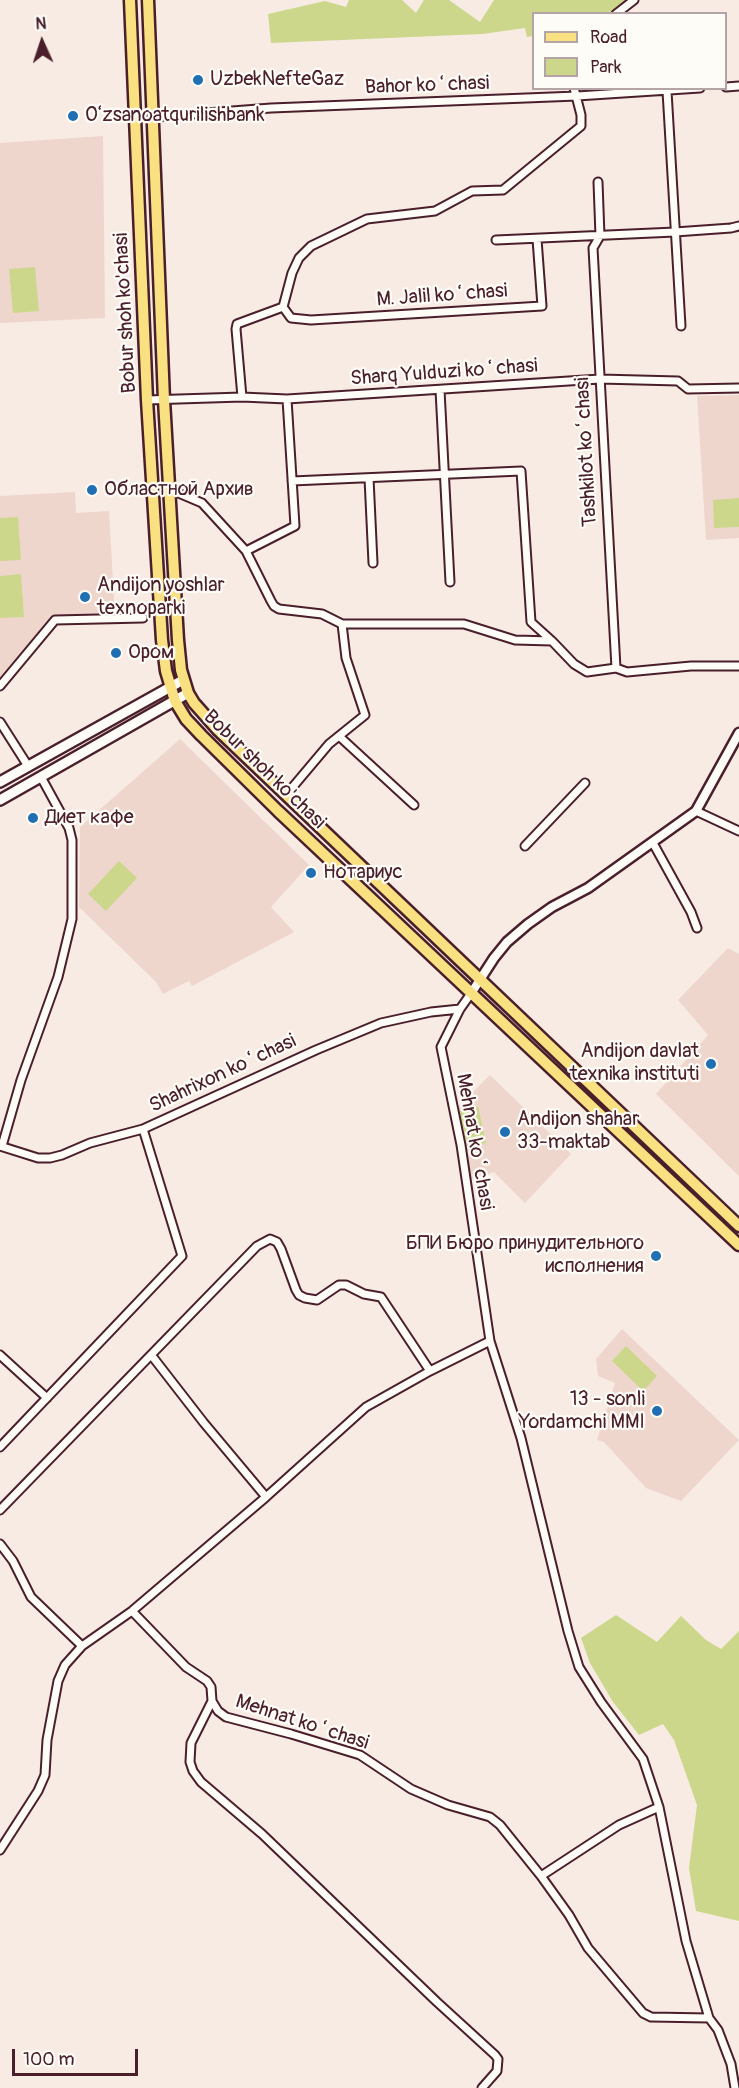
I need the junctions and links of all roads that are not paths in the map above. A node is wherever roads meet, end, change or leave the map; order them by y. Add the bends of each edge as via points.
1 (130, 0) edge
2 (148, 0) edge
3 (634, 0) edge
4 (619, 12) edge
5 (678, 90) edge
6 (667, 91) junction
7 (576, 92) edge
8 (154, 117) junction
9 (598, 182) dead end
10 (739, 226) edge
11 (675, 232) junction
12 (600, 236) junction
13 (537, 239) junction
14 (496, 240) dead end
15 (283, 307) junction
16 (681, 326) dead end
17 (600, 380) junction
18 (739, 388) edge
19 (440, 390) junction
20 (242, 397) junction
21 (288, 399) junction
22 (147, 400) junction
23 (164, 400) junction
24 (445, 475) junction
25 (369, 478) junction
26 (292, 481) junction
27 (170, 489) junction
28 (246, 551) junction
29 (372, 563) dead end
30 (450, 582) dead end
31 (143, 618) dead end
32 (342, 624) junction
33 (552, 641) junction
34 (739, 666) edge
35 (615, 668) junction
36 (183, 680) junction
37 (0, 686) edge
38 (169, 688) junction
39 (188, 693) junction
40 (175, 701) junction
41 (141, 703) junction
42 (150, 715) junction
43 (0, 722) edge
44 (739, 733) edge
45 (340, 737) junction
46 (28, 766) junction
47 (41, 777) junction
48 (0, 782) edge
49 (585, 783) dead end
50 (286, 795) junction
51 (0, 800) edge
52 (414, 805) dead end
53 (696, 811) junction
54 (739, 831) edge
55 (653, 843) junction
56 (525, 846) dead end
57 (697, 928) dead end
58 (480, 980) junction
59 (472, 992) junction
60 (459, 1009) junction
61 (143, 1129) junction
62 (1, 1146) edge
63 (739, 1226) edge
64 (739, 1245) edge
65 (490, 1341) junction
66 (0, 1355) edge
67 (152, 1356) junction
68 (430, 1371) junction
69 (47, 1398) junction
70 (0, 1447) edge
71 (266, 1497) junction
72 (0, 1510) edge
73 (0, 1544) edge
74 (132, 1611) junction
75 (82, 1646) junction
76 (212, 1701) junction
77 (659, 1808) junction
78 (0, 1850) edge
79 (541, 1876) junction
80 (709, 2018) junction
81 (482, 2088) edge
82 (735, 2088) edge

1 - 22 main road, Bobur shoh ko'chasi
2 - 8 main road, Bobur shoh ko'chasi
3 - 4 street
5 - 6 street, Bahor koʻchasi
6 - 7 street, Bahor koʻchasi
6 - 11 street
7 - 8 street, Bahor koʻchasi
7 - 15 street via 581,126 512,185 503,190 472,191 435,211 367,219 311,246 299,258
8 - 23 main road, Bobur shoh ko'chasi
9 - 12 street, Tashkilot koʻchasi
10 - 11 street
11 - 12 street
11 - 16 street
12 - 13 street
12 - 17 street, Tashkilot koʻchasi via 593,248
13 - 14 street
13 - 15 street, M. Jalil koʻchasi via 542,306 311,320 291,318
15 - 20 street via 237,324
17 - 18 street, Sharq Yulduzi koʻchasi via 678,381 688,389
17 - 19 street, Sharq Yulduzi koʻchasi
17 - 35 street, Tashkilot koʻchasi
19 - 21 street, Sharq Yulduzi koʻchasi
19 - 24 street
20 - 21 street, Sharq Yulduzi koʻchasi
20 - 23 street, Sharq Yulduzi koʻchasi
21 - 26 street
22 - 23 street, Sharq Yulduzi koʻchasi
22 - 38 main road, Bobur shoh ko'chasi via 162,640
23 - 27 main road, Bobur shoh ko'chasi
24 - 25 street
24 - 30 street
24 - 33 street via 520,471 531,622
25 - 26 street
25 - 29 street
26 - 28 street via 296,526
27 - 28 street via 202,502
27 - 36 main road, Bobur shoh ko'chasi
28 - 32 street via 274,606 322,614
31 - 37 street via 55,620
32 - 33 street via 464,624 515,640
32 - 45 street via 346,658 365,715
33 - 35 street via 587,672
34 - 35 street via 627,672
36 - 38 main road
36 - 39 main road, Bobur shoh ko'chasi
38 - 40 main road, Bobur shoh ko'chasi
38 - 41 main road
39 - 40 main road
39 - 50 main road, Bobur shoh ko'chasi via 216,728
40 - 42 main road
40 - 59 main road, Bobur shoh ko'chasi via 208,743
41 - 42 main road
41 - 46 main road
42 - 47 main road
43 - 46 street
44 - 53 street
45 - 50 street via 329,744
45 - 52 street
46 - 48 main road
47 - 51 main road
47 - 62 street via 72,840 72,920 58,977
49 - 56 street
50 - 58 main road, Bobur shoh ko'chasi
53 - 54 street
53 - 55 street
55 - 57 street
55 - 58 street via 528,924 507,942
58 - 59 street
58 - 63 main road, Bobur shoh ko'chasi
59 - 60 street, Mehnat koʻchasi
59 - 64 main road, Bobur shoh ko'chasi
60 - 61 street, Shahrixon koʻchasi via 381,1023
60 - 65 street, Mehnat koʻchasi via 441,1047 442,1060 461,1145
61 - 62 street, Shahrixon koʻchasi via 50,1158
61 - 69 street via 182,1256
65 - 68 street
65 - 77 street, Mehnat koʻchasi via 521,1438 579,1667 643,1759
66 - 69 street
67 - 68 street via 257,1246 270,1239 281,1249 299,1295 317,1300 346,1285 381,1297
67 - 71 street
67 - 72 street
68 - 71 street via 366,1407
69 - 70 street
71 - 74 street
73 - 75 street via 14,1561 31,1597
74 - 75 street
74 - 76 street, Mehnat koʻchasi via 186,1667 207,1681
75 - 78 street via 65,1665 58,1681 45,1775
76 - 79 street, Mehnat koʻchasi via 226,1717 360,1755 411,1789 490,1817
76 - 81 street via 191,1743 194,1772 495,2055 497,2071
77 - 79 street via 619,1825
77 - 80 street, Mehnat koʻchasi via 686,1941
79 - 80 street, Mehnat koʻchasi via 588,1948 643,2013 651,2017
80 - 82 street, Mehnat koʻchasi via 731,2064

